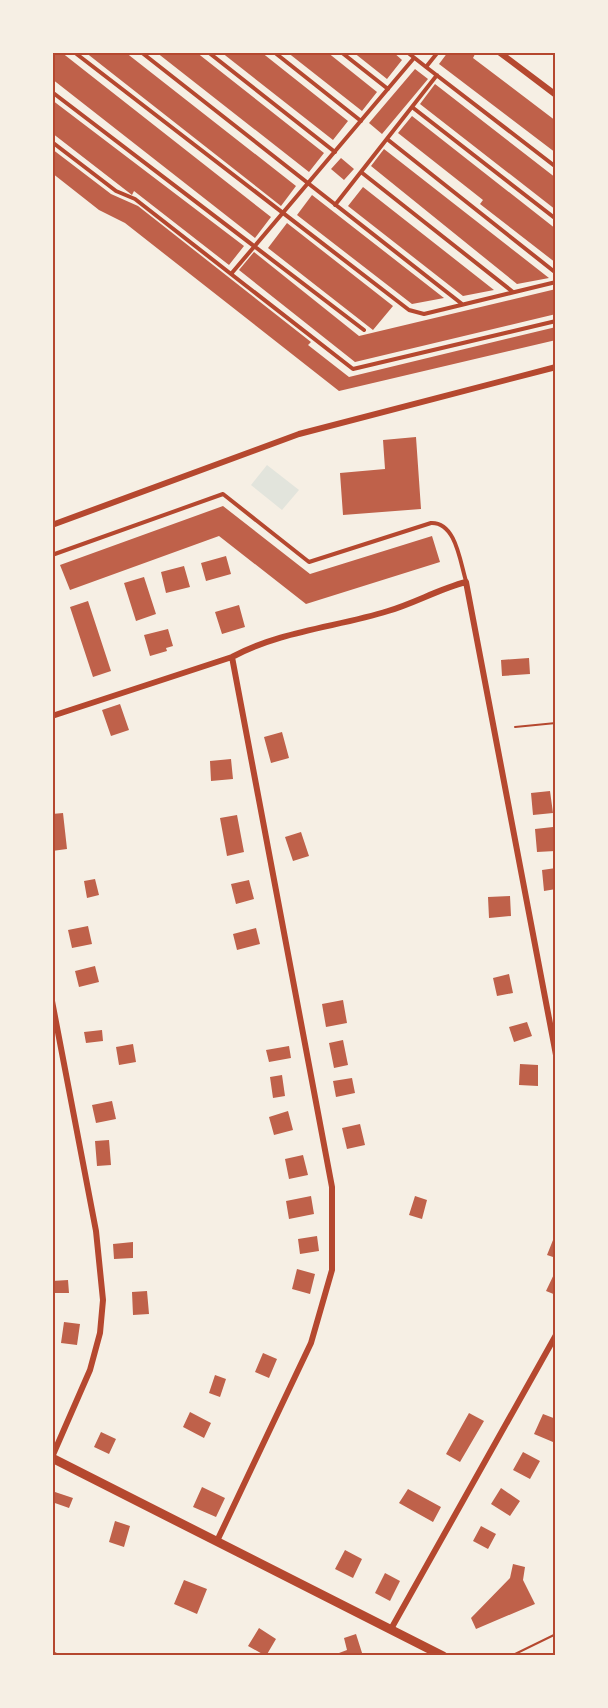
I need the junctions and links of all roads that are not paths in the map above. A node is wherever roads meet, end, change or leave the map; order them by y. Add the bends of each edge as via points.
1 (74, 52) edge
2 (141, 52) edge
3 (208, 52) edge
4 (274, 52) edge
5 (341, 52) edge
6 (407, 52) edge
7 (438, 52) edge
8 (499, 52) edge
9 (414, 58) junction
10 (426, 67) junction
11 (437, 75) junction
12 (388, 89) junction
13 (52, 92) edge
14 (555, 94) edge
15 (412, 107) junction
16 (361, 121) junction
17 (387, 139) junction
18 (52, 142) edge
19 (335, 152) junction
20 (555, 167) edge
21 (361, 172) junction
22 (308, 184) junction
23 (335, 205) junction
24 (282, 213) junction
25 (555, 219) edge
26 (254, 246) junction
27 (555, 273) edge
28 (231, 274) junction
29 (555, 282) edge
30 (514, 292) junction
31 (462, 304) junction
32 (555, 321) edge
33 (364, 330) dead end
34 (555, 367) edge
35 (52, 525) edge
36 (52, 555) edge
37 (466, 582) junction
38 (232, 657) junction
39 (52, 716) edge
40 (52, 1001) edge
41 (555, 1055) edge
42 (555, 1335) edge
43 (52, 1457) edge
44 (217, 1541) junction
45 (391, 1629) junction
46 (443, 1656) edge

1 - 24 lane
2 - 22 lane
3 - 19 lane
4 - 16 lane
5 - 12 lane
6 - 9 lane
7 - 10 lane
8 - 14 street
9 - 10 lane
9 - 12 lane
10 - 11 lane
11 - 15 lane
11 - 20 lane
12 - 16 lane
13 - 26 lane
15 - 17 lane
15 - 25 lane
16 - 19 lane
17 - 21 lane
17 - 27 lane
18 - 28 lane via 116,191 135,199
19 - 22 lane
21 - 23 lane
21 - 30 lane
22 - 23 lane
22 - 24 lane
23 - 31 lane
24 - 26 lane
24 - 31 lane via 409,310 424,314
26 - 28 lane
26 - 33 lane
28 - 32 lane via 353,369
29 - 30 lane
30 - 31 lane
34 - 35 street via 299,434
36 - 37 lane via 223,494 309,562 431,523 442,524 450,531
37 - 38 street via 389,611 254,645
37 - 41 street
38 - 39 street
38 - 44 street via 332,1187 333,1229 332,1270 311,1343
40 - 43 street via 96,1231 103,1300 100,1333 90,1370
42 - 45 street
43 - 44 street
44 - 45 street
45 - 46 street

